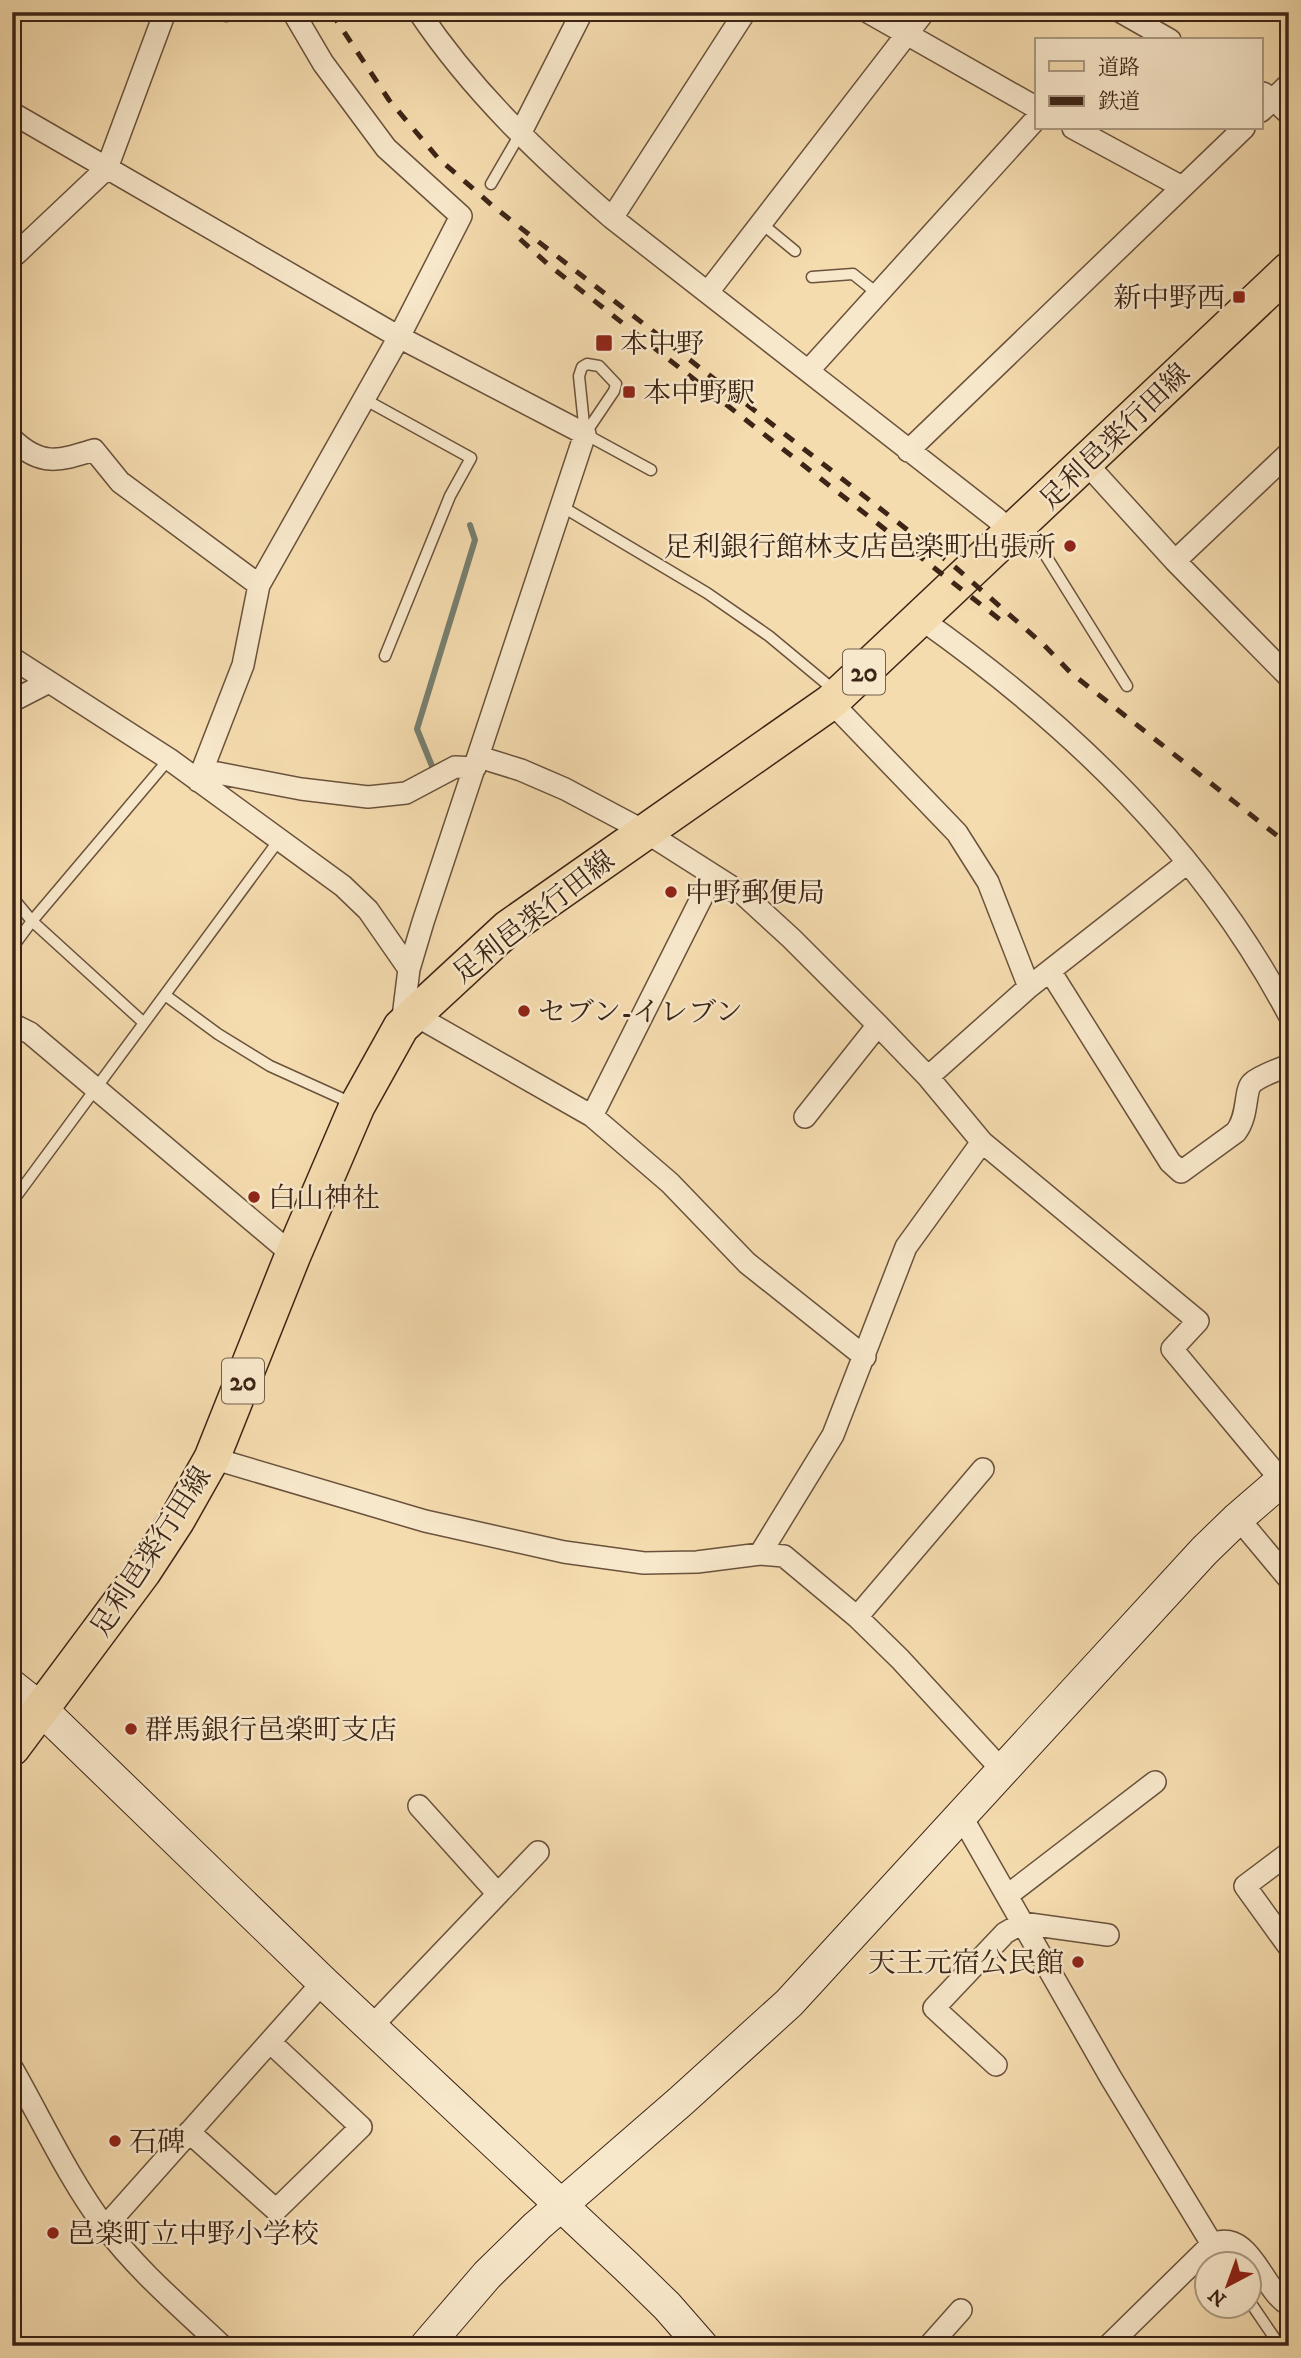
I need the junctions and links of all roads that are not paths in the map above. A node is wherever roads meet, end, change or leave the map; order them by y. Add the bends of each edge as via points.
1 (165, 12) edge
2 (293, 12) edge
3 (419, 12) edge
4 (582, 12) edge
5 (745, 12) edge
6 (868, 12) edge
7 (924, 12) edge
8 (1121, 12) edge
9 (907, 35) junction
10 (1166, 38) edge
11 (1271, 97) edge
12 (1035, 107) edge
13 (12, 113) edge
14 (1289, 114) edge
15 (1035, 120) edge
16 (1077, 130) edge
17 (1242, 130) edge
18 (520, 134) junction
19 (107, 168) junction
20 (491, 184) dead end
21 (1182, 187) junction
22 (612, 218) junction
23 (761, 223) junction
24 (795, 251) dead end
25 (12, 254) edge
26 (1289, 270) edge
27 (811, 277) dead end
28 (708, 292) junction
29 (877, 294) junction
30 (399, 337) junction
31 (808, 371) junction
32 (364, 399) junction
33 (585, 434) junction
34 (12, 439) edge
35 (908, 451) junction
36 (1086, 463) junction
37 (1284, 466) edge
38 (651, 470) dead end
39 (561, 506) junction
40 (1018, 527) junction
41 (1175, 561) junction
42 (259, 585) junction
43 (921, 619) junction
44 (385, 656) dead end
45 (12, 659) edge
46 (1289, 677) edge
47 (49, 682) junction
48 (1127, 686) dead end
49 (835, 698) junction
50 (12, 701) edge
51 (169, 759) junction
52 (477, 762) junction
53 (200, 775) junction
54 (644, 831) junction
55 (279, 839) junction
56 (1187, 863) junction
57 (713, 875) junction
58 (12, 897) edge
59 (33, 921) junction
60 (12, 948) edge
61 (409, 969) junction
62 (1050, 971) junction
63 (1029, 988) junction
64 (165, 995) junction
65 (1289, 1015) edge
66 (407, 1021) junction
67 (145, 1023) junction
68 (12, 1024) edge
69 (878, 1025) junction
70 (1289, 1065) edge
71 (928, 1076) junction
72 (97, 1090) junction
73 (357, 1105) junction
74 (592, 1116) junction
75 (805, 1117) dead end
76 (982, 1142) junction
77 (12, 1202) edge
78 (293, 1255) junction
79 (865, 1357) junction
80 (212, 1458) junction
81 (983, 1469) dead end
82 (1285, 1477) edge
83 (1238, 1518) junction
84 (760, 1553) junction
85 (1289, 1579) edge
86 (857, 1618) junction
87 (12, 1686) edge
88 (41, 1710) junction
89 (12, 1748) edge
90 (1002, 1770) junction
91 (1155, 1782) dead end
92 (419, 1806) dead end
93 (958, 1816) junction
94 (538, 1852) dead end
95 (1289, 1853) edge
96 (498, 1894) junction
97 (1007, 1895) junction
98 (1022, 1923) junction
99 (1108, 1935) dead end
100 (1289, 1947) edge
101 (323, 1982) junction
102 (371, 2027) junction
103 (270, 2042) junction
104 (996, 2065) dead end
105 (12, 2068) edge
106 (190, 2132) junction
107 (561, 2204) junction
108 (105, 2227) junction
109 (1212, 2245) junction
110 (1216, 2250) edge
111 (1289, 2305) edge
112 (961, 2310) dead end
113 (1262, 2319) edge
114 (222, 2346) edge
115 (426, 2346) edge
116 (702, 2346) edge
117 (929, 2346) edge
118 (1108, 2346) edge
119 (1280, 2346) edge

1 - 19 street
2 - 30 street via 323,63 386,148 461,216
3 - 18 street via 445,50
4 - 18 street
5 - 22 street
6 - 9 street
7 - 9 street
8 - 10 street
9 - 12 street
9 - 23 street
11 - 14 street
13 - 19 street
15 - 29 street
16 - 21 street
17 - 21 street
18 - 20 lane
18 - 22 street
19 - 25 street
19 - 30 street
21 - 35 street
22 - 28 street
23 - 24 lane
23 - 28 street
26 - 36 main road, 足利邑楽行田線 / 20
27 - 29 lane via 853,274
28 - 31 street
29 - 31 street
30 - 32 street
30 - 33 street
31 - 35 street
32 - 42 street
32 - 44 lane via 471,458 450,496
33 - 33 lane via 579,376 582,367 592,364 616,384
33 - 38 lane
33 - 39 street
34 - 42 street via 27,454 43,458 62,460 94,450 120,482
35 - 40 street via 996,518
36 - 40 main road, 足利邑楽行田線 / 20
36 - 41 street
37 - 41 street
39 - 49 lane via 707,593 769,636
39 - 52 street
40 - 43 main road, 足利邑楽行田線 / 20
40 - 48 lane
41 - 46 street
42 - 53 street via 243,665
43 - 49 main road, 足利邑楽行田線 / 20
43 - 56 street via 1057,724 1137,802
45 - 47 street
47 - 50 street
47 - 51 street
49 - 54 main road, 足利邑楽行田線 / 20
49 - 63 street via 957,833 988,882
51 - 53 street
51 - 59 lane
52 - 53 street via 455,767 406,793 368,797
52 - 54 street via 520,770
52 - 61 street
53 - 55 street
54 - 57 street
54 - 66 main road, 足利邑楽行田線 / 20 via 508,928
55 - 61 street via 368,910
55 - 64 lane
56 - 62 street
56 - 65 street via 1242,936
57 - 69 street via 753,903
57 - 74 street
58 - 59 lane
59 - 60 lane
59 - 67 lane
61 - 66 street
62 - 63 street
62 - 70 street via 1170,1162 1181,1172 1236,1132 1243,1123 1253,1082
63 - 71 street
64 - 67 lane
64 - 73 lane via 270,1066
66 - 73 main road, 足利邑楽行田線 / 20
66 - 74 street
67 - 72 lane
68 - 72 street via 30,1033
69 - 71 street
69 - 75 street
71 - 76 street
72 - 77 lane
72 - 78 street
73 - 78 main road, 足利邑楽行田線 / 20
74 - 79 street via 670,1183 747,1263
76 - 79 street via 906,1247
76 - 82 street via 1198,1321 1172,1349
78 - 80 main road, 足利邑楽行田線 / 20
79 - 84 street via 833,1435
80 - 84 street via 425,1521 564,1552 644,1563 697,1562
80 - 88 main road, 足利邑楽行田線 / 20 via 143,1572
81 - 86 street
82 - 83 street
83 - 85 street
83 - 90 street
84 - 86 street via 784,1556
86 - 90 street
87 - 88 street
88 - 89 main road, 足利邑楽行田線 / 20
88 - 101 street
90 - 93 street
91 - 97 street
92 - 96 street
93 - 97 street
93 - 107 street via 789,2003
94 - 96 street
95 - 100 street via 1245,1886
96 - 102 street
97 - 98 street
98 - 99 street
98 - 104 street via 1005,1933 933,2008
98 - 109 street
101 - 102 street
101 - 103 street
102 - 107 street
103 - 106 street
103 - 106 street via 360,2127 276,2210
105 - 108 street
106 - 108 street
107 - 115 street via 487,2275
107 - 116 street
108 - 114 street
109 - 110 lane
109 - 111 street via 1224,2239 1238,2243
109 - 118 street
112 - 117 street
113 - 119 lane

